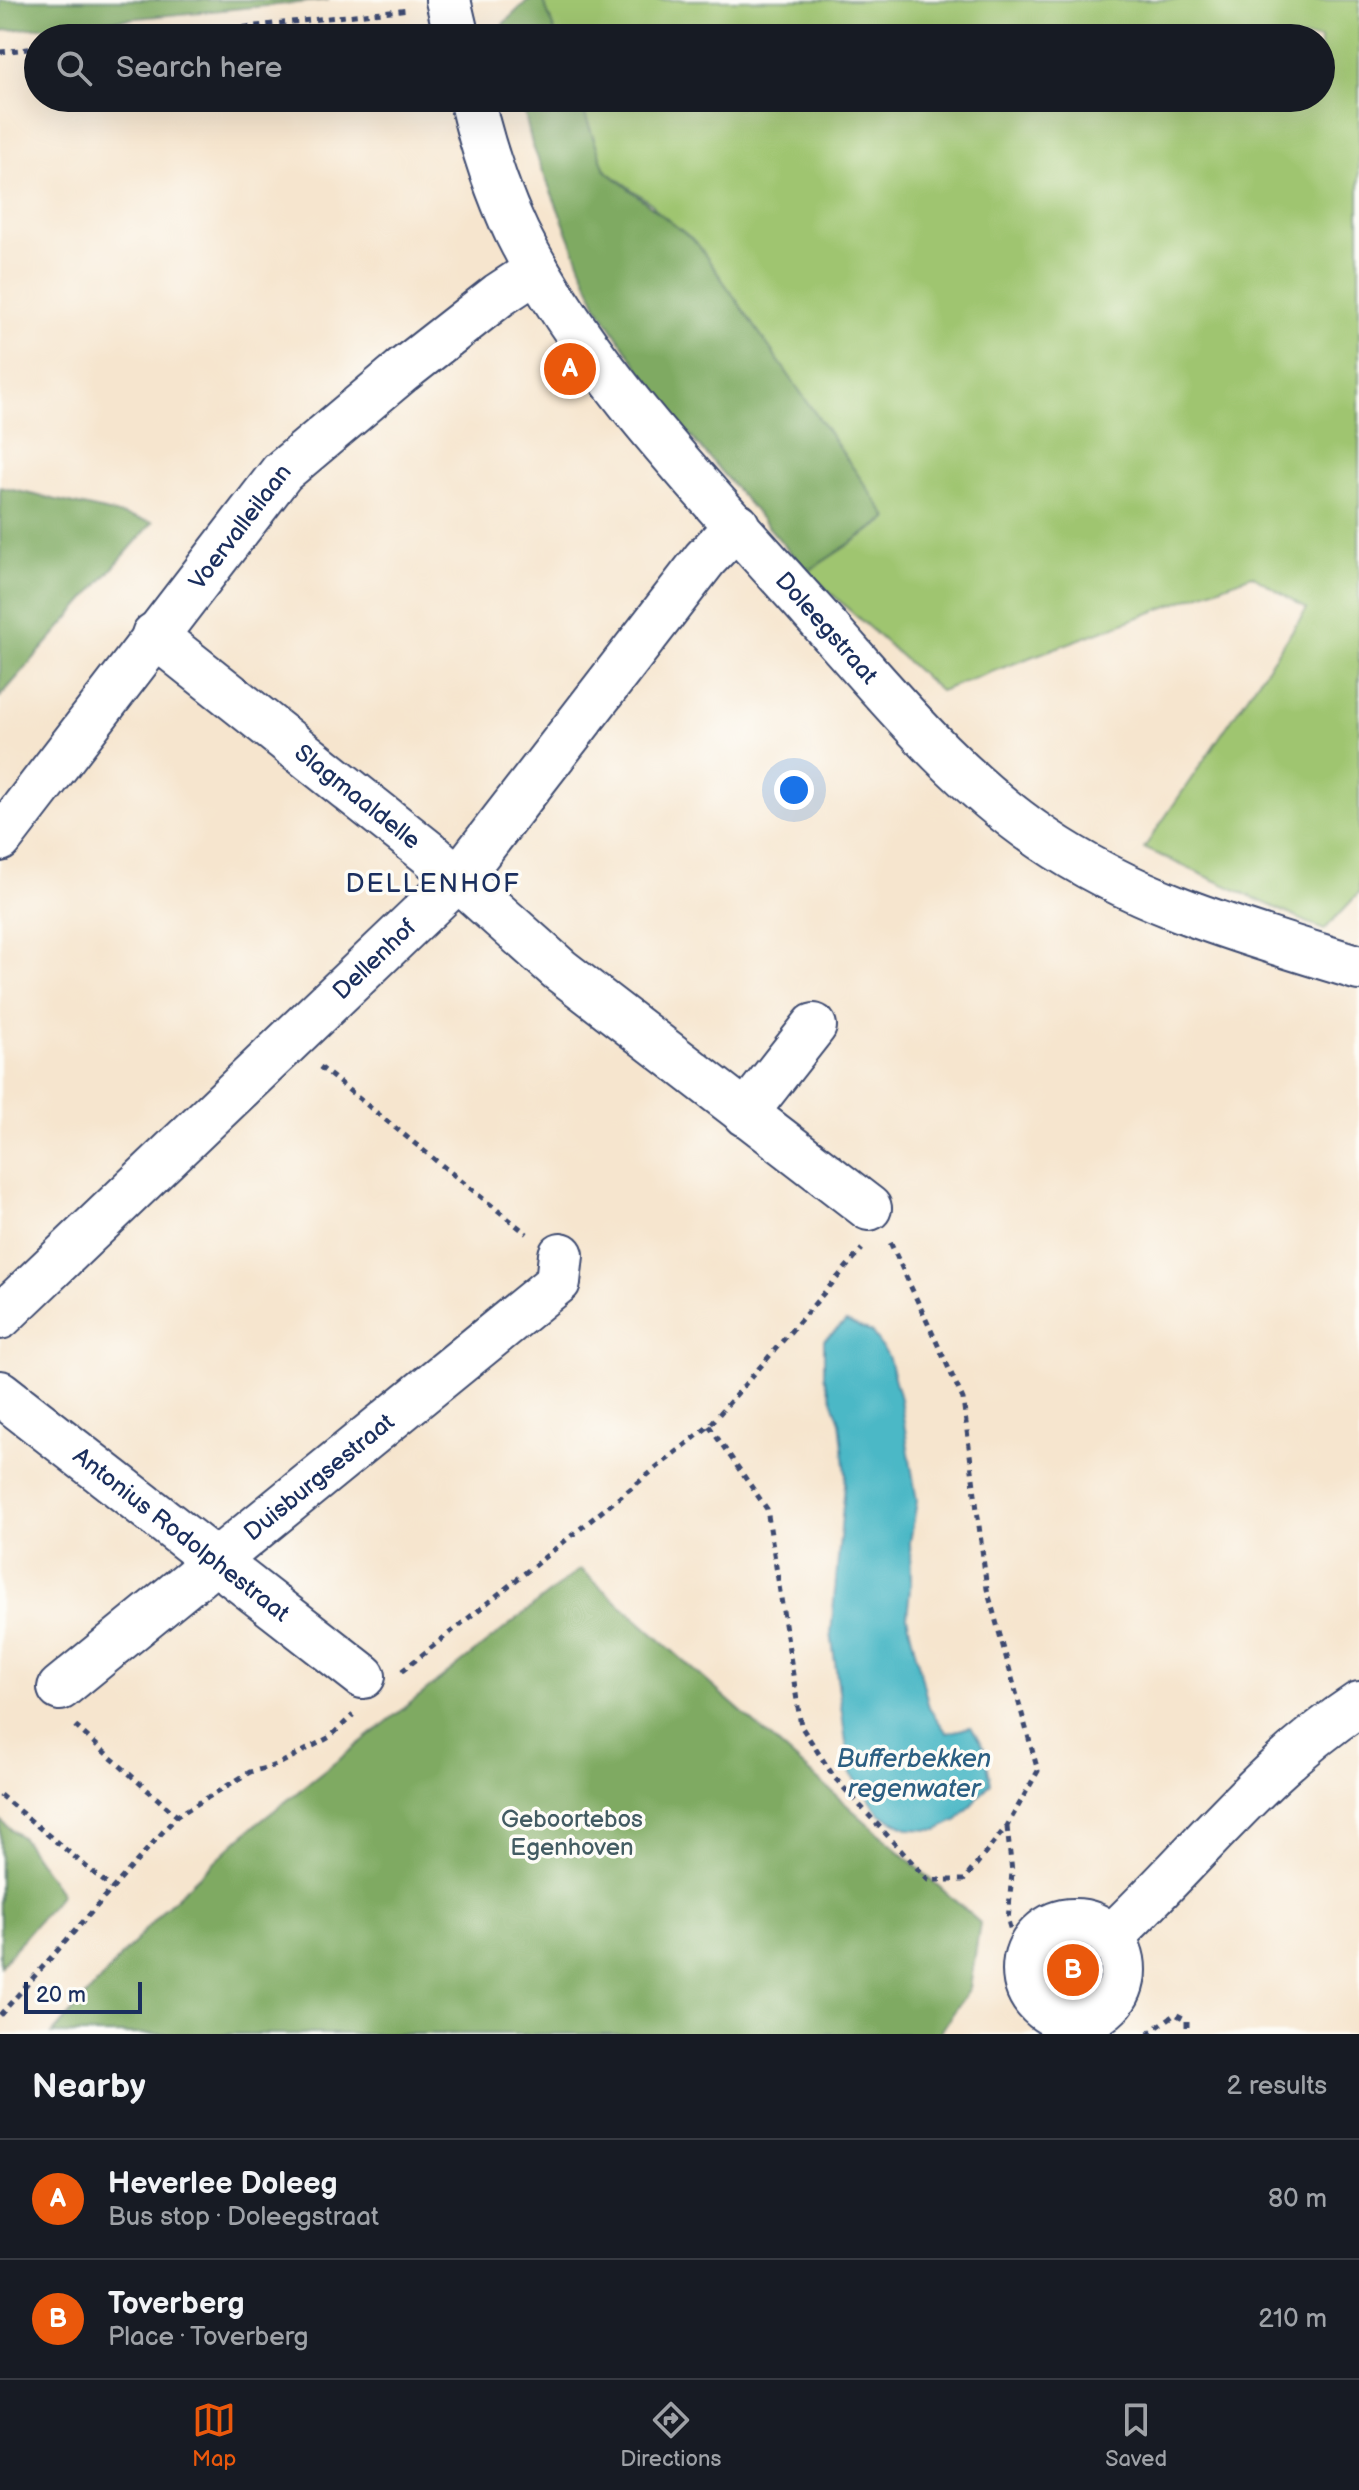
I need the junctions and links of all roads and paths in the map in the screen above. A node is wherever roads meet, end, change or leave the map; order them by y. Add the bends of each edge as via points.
1 (451, 14) edge
2 (325, 24) edge
3 (24, 49) edge
4 (0, 52) edge
5 (475, 112) edge
6 (537, 270) junction
7 (737, 525) junction
8 (154, 635) junction
9 (0, 839) edge
10 (457, 880) junction
11 (1359, 968) edge
12 (814, 1026) dead end
13 (288, 1042) junction
14 (745, 1114) junction
15 (876, 1217) junction
16 (561, 1255) joint
17 (0, 1317) edge
18 (0, 1393) edge
19 (709, 1426) junction
20 (216, 1562) junction
21 (373, 1686) junction
22 (60, 1688) joint
23 (1359, 1704) edge
24 (0, 1795) edge
25 (177, 1816) junction
26 (1007, 1826) junction
27 (112, 1888) junction
28 (1110, 1938) junction
29 (1033, 1944) junction
30 (0, 2015) edge
31 (1039, 2022) edge
32 (1098, 2025) edge
33 (1148, 2034) edge
34 (1187, 2034) edge

1 - 2 path
3 - 4 path
5 - 6 street, Doleegstraat via 491,171
6 - 7 street, Doleegstraat via 628,399
6 - 8 street, Voervalleilaan via 438,342 282,472
7 - 10 street, Dellenhof via 705,559
7 - 11 street, Doleegstraat via 932,746 1042,838 1183,912
8 - 9 street, Voervalleilaan
8 - 10 street, Slagmaaldelle
10 - 13 street, Dellenhof
10 - 14 street, Slagmaaldelle via 536,951
12 - 14 street
13 - 16 path via 509,1223
13 - 17 street, Dellenhof
14 - 15 street, Slagmaaldelle
15 - 19 path
15 - 26 path via 963,1399 987,1589 1038,1771
16 - 20 street, Duisburgsestraat via 558,1282
18 - 20 street, Antonius Rodolphestraat
19 - 21 path
19 - 26 path via 767,1509 801,1726 834,1777 928,1880 964,1880
20 - 21 street, Antonius Rodolphestraat
20 - 22 street, Duisburgsestraat
21 - 25 path via 330,1737 277,1765 250,1772
22 - 25 path via 46,1700
23 - 28 street via 1283,1764
24 - 27 path
25 - 27 path
26 - 29 path via 1012,1872 1008,1921 1012,1934
27 - 30 path
28 - 29 street via 1092,1924 1076,1921 1046,1929
28 - 32 street via 1122,1962 1122,1979
29 - 31 street via 1025,1969
31 - 32 street via 1075,2019
33 - 34 path via 1175,2014 1187,2020

